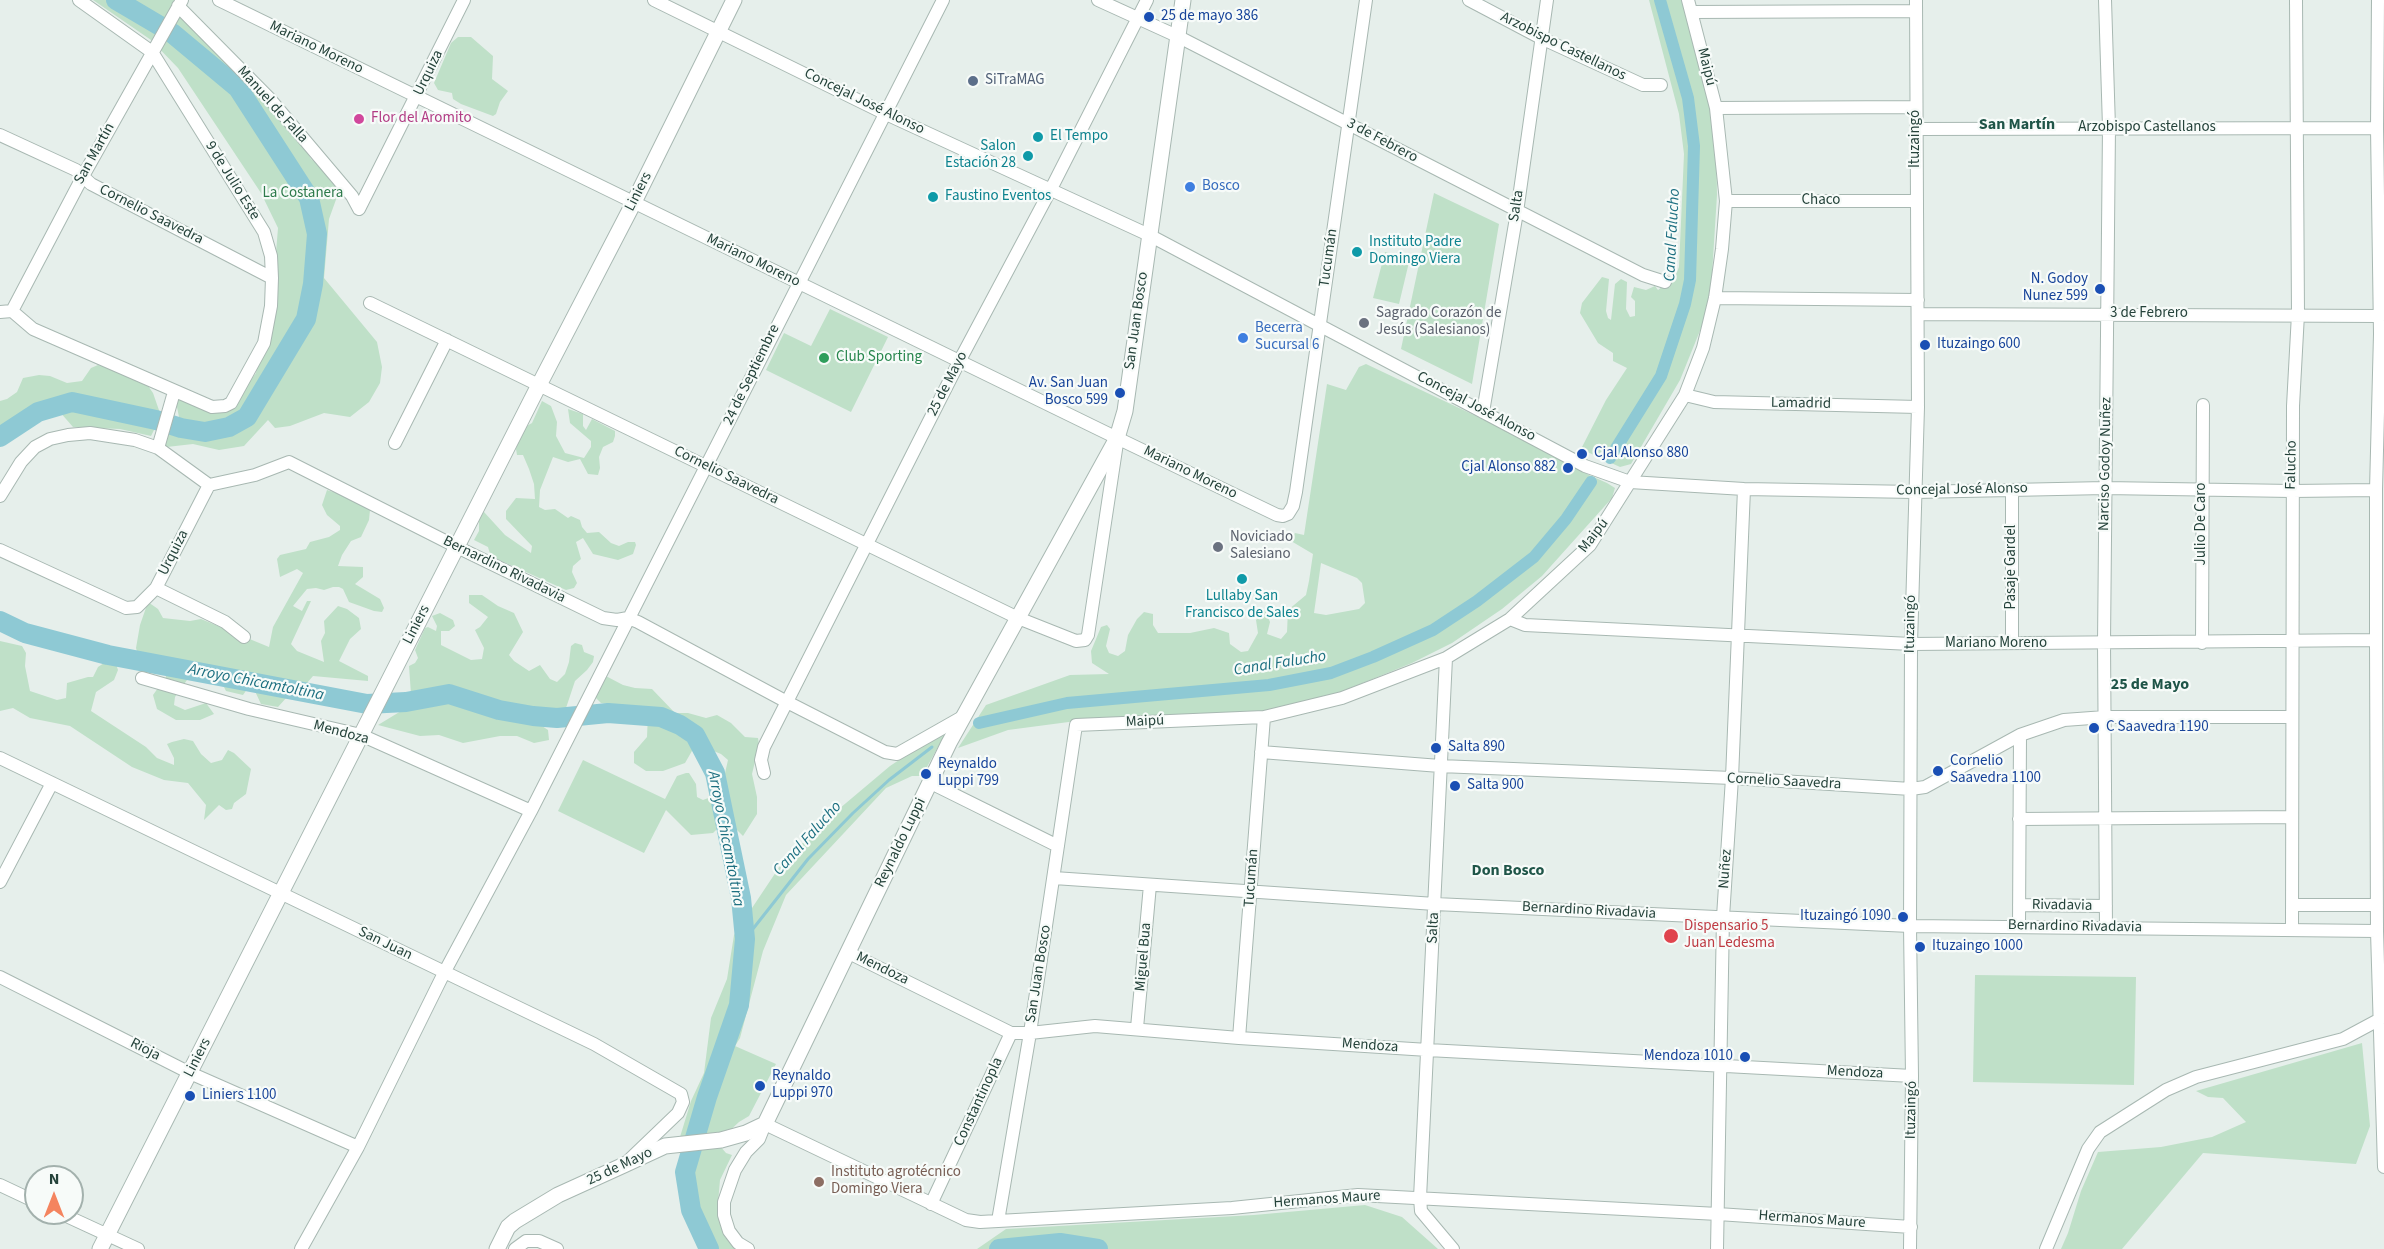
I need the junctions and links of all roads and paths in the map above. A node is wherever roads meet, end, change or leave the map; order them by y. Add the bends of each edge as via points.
1 (79, 0) edge
2 (219, 0) edge
3 (464, 0) edge
4 (654, 0) edge
5 (734, 0) edge
6 (943, 0) edge
7 (1098, 0) edge
8 (1147, 0) edge
9 (1183, 0) edge
10 (1366, 0) edge
11 (1469, 0) edge
12 (1547, 0) edge
13 (2105, 0) edge
14 (2296, 0) edge
15 (2378, 0) edge
16 (1916, 5) edge
17 (179, 6) edge
18 (1690, 6) edge
19 (1137, 18) junction
20 (718, 31) junction
21 (1177, 36) junction
22 (1541, 38) junction
23 (153, 50) junction
24 (2381, 65) edge
25 (1660, 85) dead end
26 (417, 97) junction
27 (1916, 107) junction
28 (1716, 108) junction
29 (886, 114) junction
30 (1347, 123) junction
31 (2109, 127) junction
32 (1916, 129) junction
33 (2298, 129) junction
34 (2377, 129) junction
35 (0, 135) edge
36 (83, 176) junction
37 (1051, 189) junction
38 (1725, 201) junction
39 (1917, 201) junction
40 (633, 204) junction
41 (359, 209) joint
42 (1517, 212) junction
43 (1149, 235) junction
44 (272, 278) junction
45 (1665, 282) dead end
46 (798, 283) junction
47 (1715, 298) junction
48 (1918, 300) junction
49 (370, 303) dead end
50 (6, 312) edge
51 (1918, 314) junction
52 (2109, 314) junction
53 (2298, 314) junction
54 (2380, 316) junction
55 (1320, 324) junction
56 (447, 340) junction
57 (960, 360) junction
58 (539, 385) junction
59 (174, 392) junction
60 (1685, 395) junction
61 (2203, 405) dead end
62 (1918, 406) junction
63 (1483, 411) junction
64 (1117, 438) junction
65 (395, 443) dead end
66 (158, 448) junction
67 (706, 466) junction
68 (1630, 482) junction
69 (209, 484) junction
70 (2105, 488) junction
71 (1744, 489) junction
72 (2012, 490) junction
73 (2203, 490) junction
74 (2376, 490) junction
75 (2292, 491) junction
76 (1915, 492) junction
77 (0, 496) edge
78 (1288, 514) joint
79 (866, 544) junction
80 (456, 547) junction
81 (0, 550) edge
82 (156, 588) junction
83 (628, 618) junction
84 (1018, 618) junction
85 (1510, 619) junction
86 (244, 637) dead end
87 (1738, 637) junction
88 (1085, 640) joint
89 (2376, 640) junction
90 (2012, 643) junction
91 (2291, 643) junction
92 (1911, 644) junction
93 (2104, 644) junction
94 (2202, 644) junction
95 (1446, 658) junction
96 (142, 678) dead end
97 (787, 702) junction
98 (964, 716) junction
99 (1264, 717) junction
100 (2105, 717) junction
101 (2291, 717) junction
102 (1076, 725) joint
103 (364, 729) junction
104 (2020, 735) junction
105 (1261, 752) junction
106 (0, 758) edge
107 (1440, 766) junction
108 (764, 773) dead end
109 (1732, 778) junction
110 (52, 783) junction
111 (931, 783) junction
112 (1911, 789) junction
113 (531, 811) junction
114 (2292, 817) junction
115 (2019, 819) junction
116 (2105, 819) junction
117 (1058, 846) junction
118 (1054, 879) junction
119 (0, 882) edge
120 (1150, 885) junction
121 (1251, 892) junction
122 (281, 893) junction
123 (1435, 904) junction
124 (2019, 905) junction
125 (2292, 905) junction
126 (2377, 905) junction
127 (2106, 906) junction
128 (1722, 917) junction
129 (1910, 926) junction
130 (2019, 927) junction
131 (2106, 928) junction
132 (2292, 930) junction
133 (2378, 931) junction
134 (847, 952) junction
135 (444, 973) junction
136 (0, 977) edge
137 (2383, 1017) edge
138 (1137, 1028) junction
139 (1011, 1033) junction
140 (1030, 1033) junction
141 (1239, 1038) junction
142 (1428, 1050) junction
143 (2383, 1055) edge
144 (1719, 1066) junction
145 (190, 1073) junction
146 (1912, 1076) junction
147 (765, 1125) junction
148 (358, 1148) junction
149 (624, 1165) junction
150 (2384, 1167) edge
151 (0, 1185) edge
152 (24, 1196) edge
153 (1396, 1197) junction
154 (1420, 1198) junction
155 (931, 1204) junction
156 (1421, 1211) junction
157 (1718, 1214) junction
158 (998, 1221) junction
159 (78, 1225) edge
160 (1911, 1227) junction
161 (104, 1242) edge
162 (138, 1249) edge
163 (301, 1249) edge
164 (497, 1249) edge
165 (515, 1249) edge
166 (557, 1249) edge
167 (748, 1249) edge
168 (1454, 1249) edge
169 (1717, 1249) edge
170 (1910, 1249) edge
171 (2046, 1249) edge

1 - 23 street, 9 de Julio Este
2 - 26 street, Mariano Moreno
3 - 26 street, Urquiza
4 - 20 street, Concejal José Alonso
5 - 20 street, Liniers
6 - 29 street, 24 de Septiembre
7 - 19 street, 3 de Febrero
8 - 19 street, 25 de Mayo
9 - 21 street, San Juan Bosco
10 - 30 street, Tucumán
11 - 22 street, Arzobispo Castellanos
12 - 22 street, Salta
13 - 31 street, Narciso Godoy Nuñez
14 - 33 street, Falucho
15 - 24 street
16 - 18 street
16 - 27 street, Ituzaingó
17 - 23 street, San Martín
17 - 41 street, Manuel de Falla via 270,99
18 - 28 street, Maipú
19 - 21 street, 3 de Febrero
19 - 37 street, 25 de Mayo
20 - 29 street, Concejal José Alonso
20 - 40 street, Liniers
21 - 30 street, 3 de Febrero
21 - 43 street, San Juan Bosco
22 - 25 street, Arzobispo Castellanos via 1643,85
22 - 42 street, Salta
23 - 36 street, San Martín
23 - 44 street, 9 de Julio Este via 264,232
24 - 34 street
26 - 40 street, Mariano Moreno
26 - 41 street, Urquiza
27 - 28 street
27 - 32 street, Ituzaingó
28 - 38 street, Maipú
29 - 37 street, Concejal José Alonso
29 - 46 street, 24 de Septiembre
30 - 42 street, 3 de Febrero
30 - 55 street, Tucumán
31 - 32 street, Arzobispo Castellanos
31 - 33 street, Arzobispo Castellanos
31 - 52 street, Narciso Godoy Nuñez
32 - 39 street, Ituzaingó
33 - 34 street, Arzobispo Castellanos
33 - 53 street, Falucho
34 - 54 street
35 - 36 street, Cornelio Saavedra
36 - 44 street, Cornelio Saavedra via 91,184
36 - 50 street, San Martín
37 - 43 street, Concejal José Alonso
37 - 57 street, 25 de Mayo
38 - 39 street, Chaco
38 - 47 street, Maipú
39 - 48 street, Ituzaingó
40 - 46 street, Mariano Moreno
40 - 58 street, Liniers
42 - 45 street, 3 de Febrero via 1643,275
42 - 63 street, Salta
43 - 55 street, Concejal José Alonso
43 - 64 street, San Juan Bosco via 1125,411
44 - 59 street, 9 de Julio Este via 272,306 264,343 231,403 212,407
46 - 57 street, Mariano Moreno
46 - 67 street, 24 de Septiembre
47 - 48 street
47 - 60 street, Maipú
48 - 51 street, Ituzaingó
49 - 56 street, Cornelio Saavedra
50 - 59 street via 33,329
51 - 52 street, 3 de Febrero
51 - 62 street, Ituzaingó
52 - 53 street, 3 de Febrero
52 - 70 street, Narciso Godoy Nuñez
53 - 54 street, 3 de Febrero
53 - 75 street, Falucho
54 - 74 street
55 - 63 street, Concejal José Alonso
55 - 78 street, Tucumán via 1296,492
56 - 58 street, Cornelio Saavedra
56 - 65 street
57 - 64 street, Mariano Moreno
57 - 79 street, 25 de Mayo
58 - 67 street, Cornelio Saavedra
58 - 80 street, Liniers
59 - 66 street
60 - 62 street, Lamadrid via 1714,402
60 - 68 street, Maipú
61 - 73 street, Julio De Caro
62 - 76 street, Ituzaingó
63 - 68 street, Concejal José Alonso via 1586,466
64 - 78 street, Mariano Moreno via 1276,515
64 - 84 street, Reynaldo Luppi
64 - 88 street, San Juan Bosco
66 - 69 street
66 - 77 street via 90,433 50,439 35,447 21,462
67 - 79 street, Cornelio Saavedra
67 - 83 street, 24 de Septiembre
68 - 71 street, Concejal José Alonso
68 - 85 street, Maipú via 1590,545
69 - 80 street, Bernardino Rivadavia via 255,476 289,462
69 - 82 street, Urquiza
70 - 72 street, Concejal José Alonso
70 - 73 street, Concejal José Alonso
70 - 93 street, Narciso Godoy Nuñez
71 - 76 street, Concejal José Alonso
71 - 87 street, Nuñez
72 - 76 street, Concejal José Alonso
72 - 90 street, Pasaje Gardel
73 - 75 street, Concejal José Alonso
73 - 94 street, Julio De Caro
74 - 75 street, Concejal José Alonso
74 - 89 street
75 - 91 street, Falucho
76 - 92 street, Ituzaingó
79 - 84 street, Cornelio Saavedra
79 - 97 street, 25 de Mayo
80 - 83 street, Bernardino Rivadavia via 603,618
80 - 103 street, Liniers
81 - 82 street, Urquiza via 126,608 137,607
82 - 86 street via 225,622
83 - 97 street, Bernardino Rivadavia
83 - 113 street, 24 de Septiembre
84 - 88 street, Cornelio Saavedra via 1076,641
84 - 98 street, Reynaldo Luppi
85 - 87 street, Mariano Moreno via 1525,625
85 - 95 street, Maipú
87 - 92 street, Mariano Moreno
87 - 109 street, Nuñez
89 - 91 street, Mariano Moreno
89 - 126 street
90 - 92 street, Mariano Moreno
90 - 93 street, Mariano Moreno
91 - 94 street, Mariano Moreno
91 - 101 street, Falucho
92 - 112 street, Ituzaingó
93 - 94 street, Mariano Moreno
93 - 100 street, Narciso Godoy Nuñez
95 - 99 street, Maipú via 1342,698
95 - 107 street, Salta
96 - 103 street, Mendoza via 259,712
97 - 98 street, Bernardino Rivadavia via 885,752 897,754
97 - 108 street, 25 de Mayo via 764,747
98 - 111 street, Reynaldo Luppi
99 - 102 street, Maipú
99 - 105 street, Tucumán
100 - 101 street, Cornelio Saavedra
100 - 104 street, Cornelio Saavedra via 2064,720
100 - 116 street, Narciso Godoy Nuñez
101 - 114 street, Falucho
102 - 117 street, San Juan Bosco
103 - 113 street, Mendoza
103 - 122 street, Liniers
104 - 112 street, Cornelio Saavedra via 1924,787
104 - 115 street
105 - 107 street, Cornelio Saavedra
105 - 121 street, Tucumán
106 - 110 street, San Juan
107 - 109 street, Cornelio Saavedra
107 - 123 street, Salta
109 - 112 street, Cornelio Saavedra
109 - 128 street, Nuñez
110 - 119 street
110 - 122 street, San Juan
111 - 117 street
111 - 134 street, Reynaldo Luppi
112 - 129 street, Ituzaingó
113 - 135 street, 24 de Septiembre
114 - 116 street
114 - 125 street, Falucho
115 - 116 street
115 - 124 street
116 - 127 street, Narciso Godoy Nuñez
117 - 118 street, San Juan Bosco
118 - 120 street, Bernardino Rivadavia
118 - 140 street, San Juan Bosco
120 - 121 street, Bernardino Rivadavia
120 - 138 street, Miguel Bua
121 - 123 street, Bernardino Rivadavia
121 - 141 street, Tucumán
122 - 135 street, San Juan
122 - 145 street, Liniers
123 - 128 street, Bernardino Rivadavia
123 - 142 street, Salta
124 - 127 street, Rivadavia
124 - 130 street
125 - 126 street
125 - 132 street, Falucho
126 - 133 street
127 - 131 street, Narciso Godoy Nuñez
128 - 129 street, Bernardino Rivadavia
128 - 144 street, Nuñez
129 - 130 street, Bernardino Rivadavia
129 - 146 street, Ituzaingó
130 - 131 street, Bernardino Rivadavia
131 - 132 street, Bernardino Rivadavia
132 - 133 street, Bernardino Rivadavia
133 - 137 street
134 - 139 street, Mendoza
134 - 147 street, Reynaldo Luppi
135 - 148 street, 24 de Septiembre
135 - 149 street, San Juan via 594,1044 681,1094 683,1102 678,1113
136 - 145 street, Rioja
137 - 143 street
137 - 171 street via 2343,1040 2196,1077 2166,1090 2100,1132 2088,1149
138 - 140 street, Mendoza via 1095,1026
138 - 141 street, Mendoza
139 - 140 street, Mendoza
139 - 155 street, Constantinopla
140 - 158 street, San Juan Bosco
141 - 142 street, Mendoza
142 - 144 street, Mendoza
142 - 154 street, Salta
143 - 150 street
144 - 146 street, Mendoza
144 - 157 street, Nuñez
145 - 148 street, Rioja
145 - 161 street, Liniers
146 - 160 street, Ituzaingó
147 - 149 street, 25 de Mayo via 721,1140 665,1146
147 - 155 street, Hermanos Maure
147 - 167 street, Reynaldo Luppi via 735,1170 724,1202 729,1231
148 - 163 street, 24 de Septiembre
149 - 164 street, 25 de Mayo via 515,1221
151 - 152 street
153 - 154 street, Hermanos Maure
153 - 156 street
153 - 158 street, Hermanos Maure via 1358,1195 1233,1208
154 - 156 street, Salta
154 - 157 street, Hermanos Maure
155 - 158 street, Hermanos Maure via 966,1220
156 - 168 street
157 - 160 street, Hermanos Maure
157 - 169 street, Nuñez
159 - 161 street
160 - 170 street, Ituzaingó
161 - 162 street
165 - 166 street via 526,1241 539,1241

